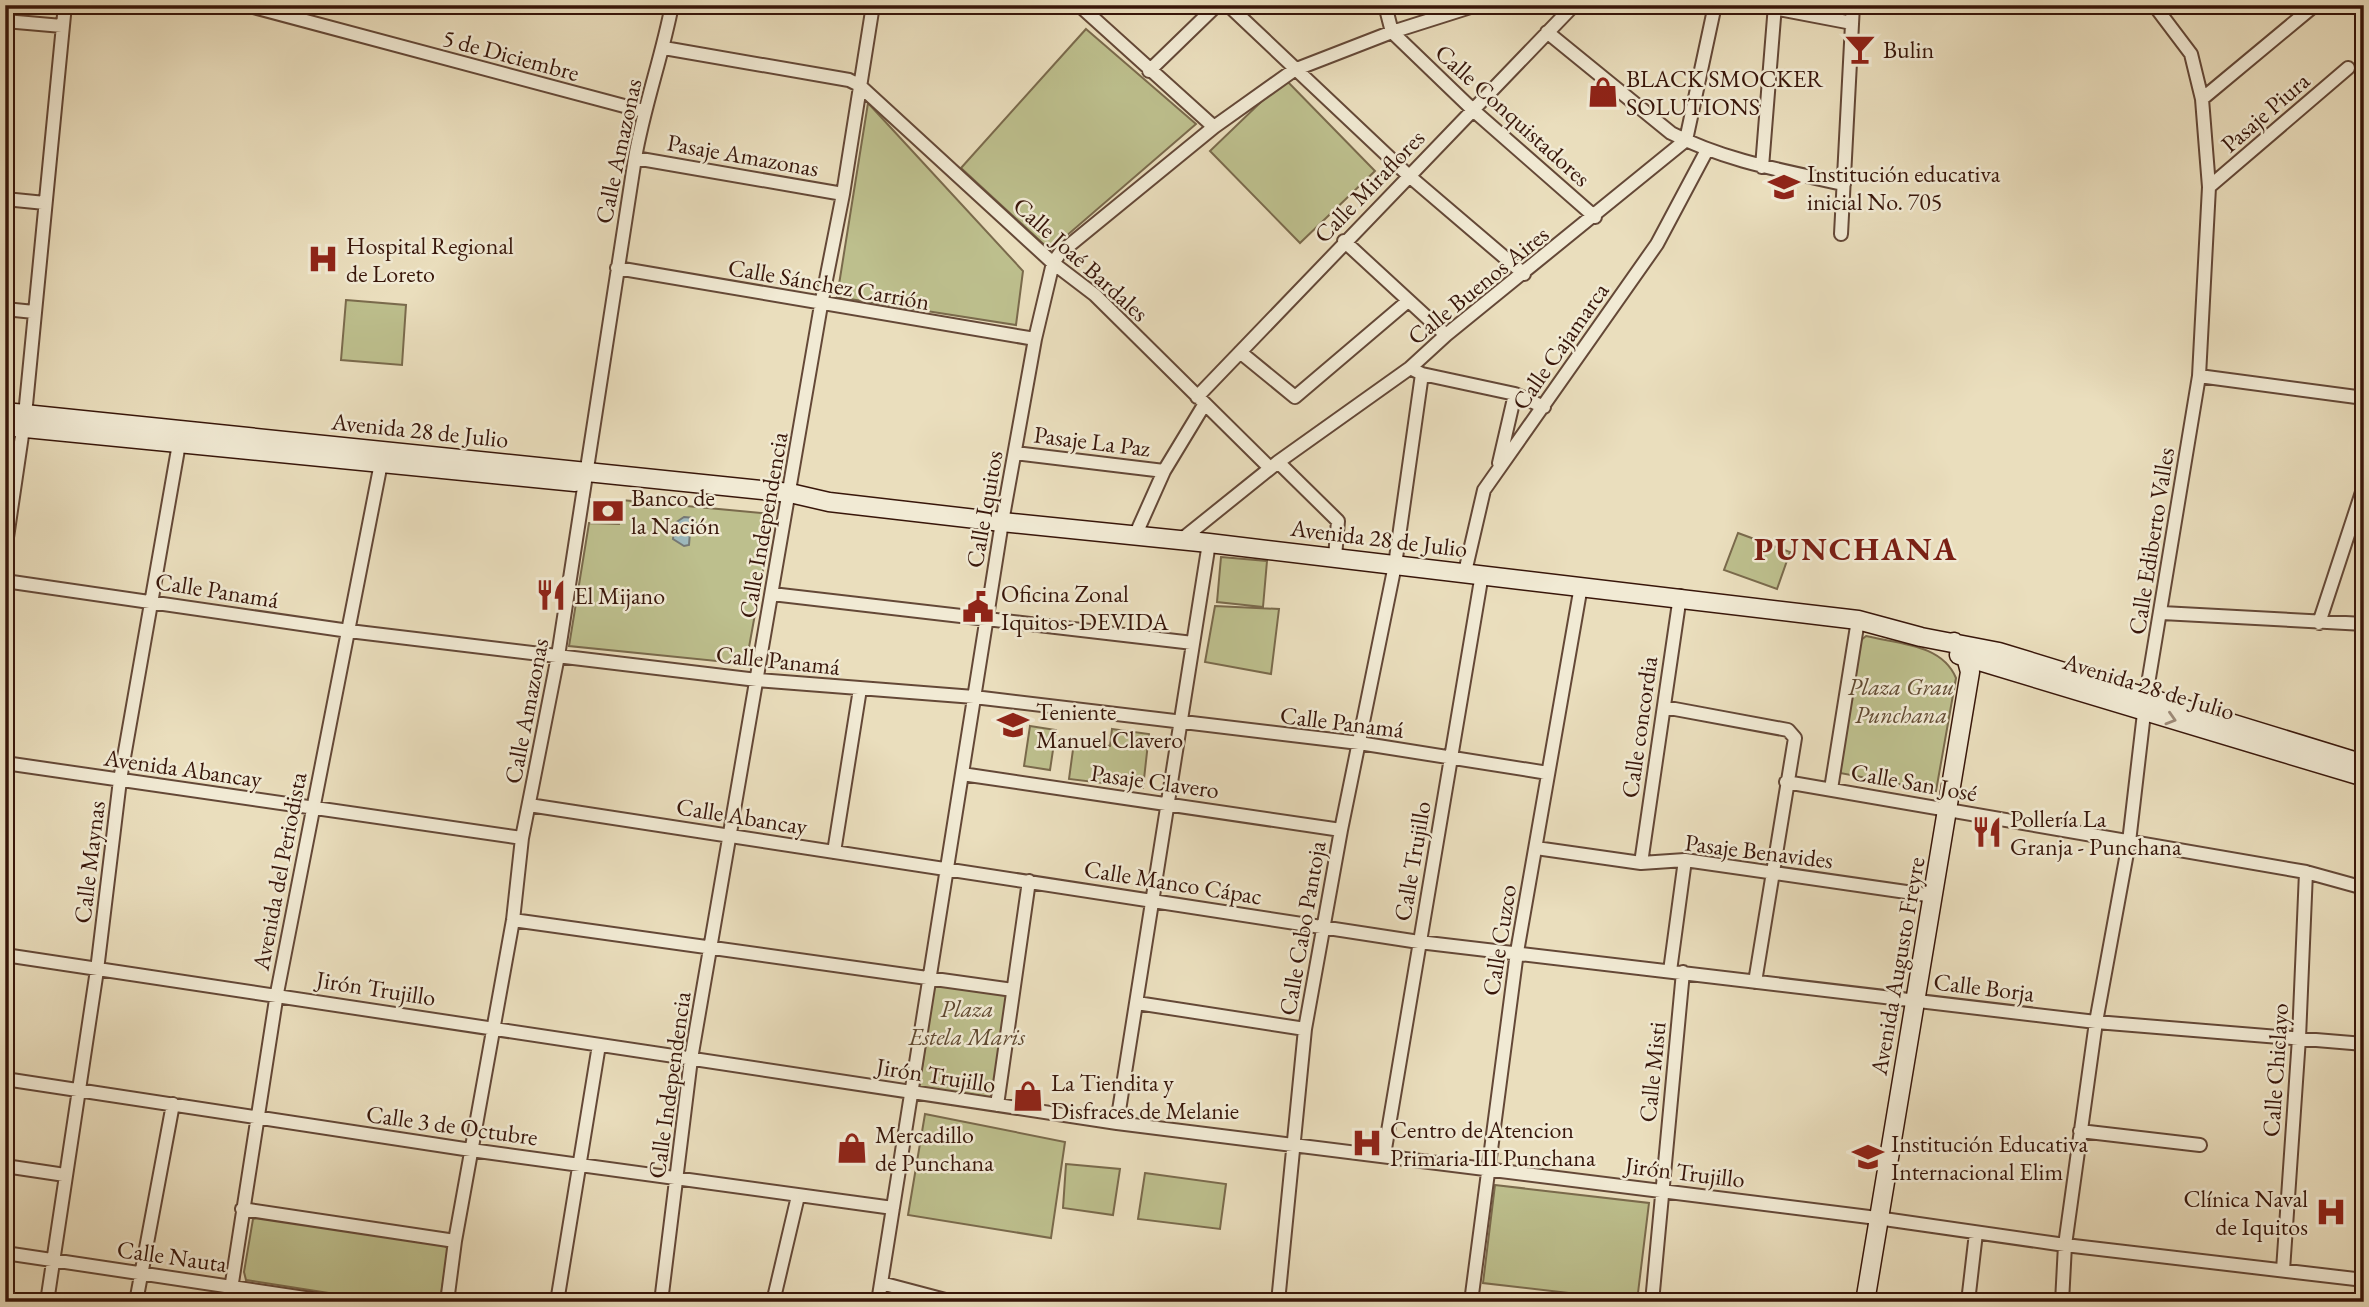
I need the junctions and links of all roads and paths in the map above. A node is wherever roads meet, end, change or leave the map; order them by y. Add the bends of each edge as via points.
1 (65, 5) edge
2 (672, 5) edge
3 (873, 5) edge
4 (1079, 5) edge
5 (1217, 5) edge
6 (1228, 5) edge
7 (1385, 5) edge
8 (1477, 5) edge
9 (1574, 5) edge
10 (1715, 5) edge
11 (1758, 5) edge
12 (1853, 5) edge
13 (2154, 5) edge
14 (2315, 5) edge
15 (255, 7) edge
16 (1775, 7) edge
17 (5, 20) edge
18 (1852, 23) junction
19 (62, 26) junction
20 (1392, 32) junction
21 (1547, 32) junction
22 (664, 48) junction
23 (2348, 68) dead end
24 (1294, 70) junction
25 (1149, 71) junction
26 (859, 85) junction
27 (2202, 99) junction
28 (1473, 110) junction
29 (643, 111) junction
30 (1213, 127) junction
31 (1686, 141) junction
32 (1707, 150) junction
33 (635, 158) junction
34 (1762, 167) junction
35 (1408, 175) junction
36 (1843, 184) junction
37 (2209, 187) junction
38 (843, 194) junction
39 (5, 199) edge
40 (45, 203) junction
41 (1595, 218) junction
42 (1841, 234) dead end
43 (1344, 242) junction
44 (1053, 263) junction
45 (617, 268) junction
46 (1524, 274) junction
47 (1408, 301) junction
48 (821, 305) junction
49 (5, 309) edge
50 (34, 312) junction
51 (1446, 335) junction
52 (1035, 339) junction
53 (1240, 352) junction
54 (1416, 371) junction
55 (2199, 376) junction
56 (1515, 394) junction
57 (2364, 398) edge
58 (1200, 401) junction
59 (1544, 407) junction
60 (5, 412) edge
61 (18, 423) edge
62 (181, 436) junction
63 (1015, 453) junction
64 (383, 457) junction
65 (1274, 465) junction
66 (1498, 467) junction
67 (1164, 471) junction
68 (586, 477) junction
69 (2364, 486) edge
70 (789, 498) junction
71 (1002, 523) junction
72 (1135, 536) junction
73 (1181, 540) junction
74 (1209, 543) junction
75 (5, 551) edge
76 (1335, 557) junction
77 (1395, 565) junction
78 (1473, 573) junction
79 (5, 581) edge
80 (1581, 586) junction
81 (772, 594) junction
82 (1680, 596) junction
83 (149, 600) junction
84 (2162, 613) junction
85 (986, 619) junction
86 (1858, 620) junction
87 (2319, 623) junction
88 (2364, 624) edge
89 (349, 631) junction
90 (1921, 637) junction
91 (1954, 642) junction
92 (1194, 643) junction
93 (558, 656) junction
94 (1966, 657) junction
95 (757, 680) junction
96 (860, 688) junction
97 (974, 697) junction
98 (2146, 704) junction
99 (1664, 707) junction
100 (1181, 724) junction
101 (1359, 743) junction
102 (1451, 757) junction
103 (5, 763) edge
104 (2364, 764) edge
105 (1548, 772) junction
106 (962, 774) junction
107 (2364, 777) edge
108 (121, 780) junction
109 (1786, 782) junction
110 (1831, 789) junction
111 (1168, 804) junction
112 (529, 805) junction
113 (312, 808) junction
114 (1949, 810) junction
115 (1341, 830) junction
116 (730, 836) junction
117 (522, 838) junction
118 (2129, 842) junction
119 (1536, 848) junction
120 (834, 852) junction
121 (1685, 860) junction
122 (1641, 863) junction
123 (947, 869) junction
124 (1772, 872) junction
125 (2306, 872) junction
126 (1029, 881) junction
127 (2364, 888) edge
128 (1934, 895) junction
129 (1153, 899) junction
130 (513, 920) junction
131 (1322, 927) junction
132 (1419, 942) junction
133 (710, 947) junction
134 (1517, 952) junction
135 (5, 954) edge
136 (97, 970) junction
137 (1676, 971) junction
138 (930, 979) junction
139 (1755, 982) junction
140 (1013, 990) junction
141 (277, 993) junction
142 (1917, 1000) junction
143 (1137, 1003) junction
144 (2096, 1022) junction
145 (493, 1028) junction
146 (1305, 1029) junction
147 (2299, 1038) junction
148 (2364, 1044) edge
149 (599, 1045) junction
150 (691, 1059) junction
151 (5, 1079) edge
152 (77, 1090) junction
153 (912, 1092) junction
154 (173, 1104) junction
155 (997, 1105) junction
156 (259, 1116) junction
157 (1117, 1123) junction
158 (2080, 1131) junction
159 (2200, 1145) dead end
160 (1293, 1146) junction
161 (471, 1150) junction
162 (1384, 1155) junction
163 (580, 1164) junction
164 (5, 1166) edge
165 (1487, 1168) junction
166 (65, 1175) junction
167 (678, 1179) junction
168 (1661, 1191) junction
169 (798, 1196) junction
170 (893, 1208) junction
171 (242, 1209) junction
172 (1877, 1218) junction
173 (1976, 1233) junction
174 (455, 1241) junction
175 (2065, 1245) junction
176 (5, 1253) edge
177 (53, 1259) junction
178 (2283, 1270) junction
179 (141, 1272) junction
180 (2364, 1280) edge
181 (881, 1283) junction
182 (232, 1285) junction
183 (47, 1302) edge
184 (136, 1302) edge
185 (229, 1302) edge
186 (332, 1302) edge
187 (447, 1302) edge
188 (557, 1302) edge
189 (661, 1302) edge
190 (773, 1302) edge
191 (878, 1302) edge
192 (953, 1302) edge
193 (1278, 1302) edge
194 (1471, 1302) edge
195 (1652, 1302) edge
196 (1866, 1302) edge
197 (1968, 1302) edge
198 (2062, 1302) edge

1 - 19 street
2 - 22 street, Calle Amazonas
3 - 26 street, Calle Independencia
4 - 25 street
5 - 25 street
6 - 24 street
7 - 20 street
8 - 20 street
9 - 21 street, Calle Miraflores
10 - 31 street
11 - 16 street
12 - 18 street
13 - 27 street, Calle Ediberto Valles via 2191,54
14 - 27 street
15 - 29 street, 5 de Diciembre
16 - 18 street
16 - 34 street
17 - 19 street
18 - 36 street
19 - 40 street
20 - 24 street
20 - 28 street, Calle Conquistadores
21 - 28 street, Calle Miraflores
21 - 31 street
22 - 26 street
22 - 29 street, Calle Amazonas
23 - 37 street, Pasaje Piura
24 - 30 street
24 - 35 street
25 - 30 street
26 - 38 street, Calle Independencia
26 - 44 street, Calle Joaé Bardales
27 - 37 street, Calle Ediberto Valles
28 - 35 street, Calle Miraflores
28 - 41 street, Calle Conquistadores
29 - 33 street, Calle Amazonas
30 - 44 street
31 - 32 street
31 - 41 street, Calle Buenos Aires
32 - 34 street
32 - 59 street, Calle Cajamarca via 1657,244
33 - 38 street, Pasaje Amazonas
33 - 45 street, Calle Amazonas
34 - 36 street
35 - 43 street, Calle Miraflores
35 - 46 street
36 - 42 street
37 - 55 street, Calle Ediberto Valles
38 - 48 street, Calle Independencia
39 - 40 street
40 - 50 street
41 - 46 street, Calle Buenos Aires
43 - 47 street
43 - 53 street, Calle Miraflores
44 - 52 street, Calle Iquitos
44 - 58 street, Calle Joaé Bardales via 1095,295
45 - 48 street, Calle Sánchez Carrión
45 - 68 street, Calle Amazonas
46 - 51 street, Calle Buenos Aires
47 - 51 street
47 - 53 street via 1295,397
48 - 52 street, Calle Sánchez Carrión
48 - 70 street, Calle Independencia
49 - 50 street
50 - 61 street
51 - 54 street, Calle Buenos Aires
52 - 63 street, Calle Iquitos
53 - 58 street, Calle Miraflores
54 - 56 street
54 - 65 street, Calle Buenos Aires
54 - 77 street, Calle Cabo Pantoja
55 - 57 street
55 - 84 street, Calle Ediberto Valles
56 - 59 street
56 - 66 street
58 - 65 street, Calle Joaé Bardales
58 - 67 street, Calle Miraflores
59 - 66 street, Calle Cajamarca
60 - 61 main road, Avenida 28 de Julio
61 - 62 main road, Avenida 28 de Julio
61 - 75 street
62 - 64 main road, Avenida 28 de Julio
62 - 83 street, Calle Maynas
63 - 67 street, Pasaje La Paz
63 - 71 street, Calle Iquitos
64 - 68 main road, Avenida 28 de Julio
64 - 89 street, Avenida del Periodista
65 - 73 street, Calle Buenos Aires
65 - 76 street, Calle Joaé Bardales via 1338,521
66 - 78 street, Calle Cajamarca via 1484,490
67 - 72 street, Calle Miraflores
68 - 70 main road, Avenida 28 de Julio
68 - 93 street, Calle Amazonas
69 - 87 street
70 - 71 main road, Avenida 28 de Julio
70 - 81 street, Calle Independencia
71 - 72 main road, Avenida 28 de Julio
71 - 85 street, Calle Iquitos
72 - 73 main road, Avenida 28 de Julio
73 - 74 main road, Avenida 28 de Julio
74 - 76 main road, Avenida 28 de Julio
74 - 92 street
76 - 77 main road, Avenida 28 de Julio
77 - 78 main road, Avenida 28 de Julio
77 - 101 street, Calle Cabo Pantoja
78 - 80 main road, Avenida 28 de Julio
78 - 102 street, Calle Trujillo
79 - 83 street, Calle Panamá
80 - 82 main road, Avenida 28 de Julio
80 - 105 street, Calle Cuzco
81 - 85 street
81 - 95 street, Calle Independencia
82 - 86 main road, Avenida 28 de Julio
82 - 99 street, Calle concordia
83 - 89 street, Calle Panamá
83 - 108 street, Calle Maynas
84 - 87 street
84 - 98 street, Calle Ediberto Valles
85 - 92 street
85 - 97 street, Calle Iquitos
86 - 90 main road, Avenida 28 de Julio
86 - 110 street
87 - 88 street
89 - 93 street, Calle Panamá
89 - 113 street, Avenida del Periodista
90 - 91 main road, Avenida 28 de Julio
90 - 94 main road, Avenida 28 de Julio via 1937,648
91 - 94 main road
91 - 98 main road, Avenida 28 de Julio via 2000,652
92 - 100 street
93 - 95 street, Calle Panamá
93 - 112 street, Calle Amazonas
94 - 98 main road, Avenida 28 de Julio
94 - 114 main road, Avenida Augusto Freyre via 1970,672
95 - 96 street, Calle Panamá
95 - 116 street, Calle Independencia
96 - 97 street, Calle Panamá
96 - 120 street
97 - 100 street, Calle Panamá
97 - 106 street, Calle Iquitos
98 - 104 main road, Avenida 28 de Julio
98 -> 107 main road, Avenida 28 de Julio
98 - 118 street, Calle Ediberto Valles
99 - 109 street via 1788,730 1795,738
99 - 122 street, Calle concordia
100 - 101 street, Calle Panamá
100 - 111 street
101 - 102 street, Calle Panamá
101 - 115 street, Calle Cabo Pantoja
102 - 105 street, Calle Panamá
102 - 132 street, Calle Trujillo
103 - 108 street, Avenida Abancay
105 - 119 street, Calle Cuzco
106 - 111 street, Pasaje Clavero
106 - 123 street, Calle Iquitos
108 - 113 street, Avenida Abancay
108 - 136 street, Calle Maynas
109 - 110 street, Calle San José
109 - 124 street
110 - 114 street, Calle San José
111 - 115 street, Pasaje Clavero
111 - 129 street
112 - 116 street, Calle Abancay
112 - 117 street, Calle Amazonas
113 - 117 street, Avenida Abancay
113 - 141 street, Avenida del Periodista
114 - 118 street, Calle San José
114 - 128 main road, Avenida Augusto Freyre
115 - 131 street, Calle Cabo Pantoja
116 - 120 street, Calle Abancay
116 - 133 street, Calle Independencia
117 - 130 street, Calle Amazonas
118 - 125 street, Calle San José
118 - 144 street, Calle Ediberto Valles
119 - 122 street, Pasaje Benavides
119 - 134 street, Calle Cuzco
120 - 123 street, Calle Abancay
121 - 122 street, Pasaje Benavides
121 - 124 street, Pasaje Benavides
121 - 137 street, Calle Misti
123 - 126 street, Calle Manco Cápac
123 - 138 street, Calle Iquitos
124 - 128 street, Pasaje Benavides
124 - 139 street
125 - 127 street, Calle San José
125 - 147 street, Calle Chiclayo
126 - 129 street, Calle Manco Cápac
126 - 140 street
128 - 142 main road, Avenida Augusto Freyre
129 - 131 street, Calle Manco Cápac
129 - 143 street
130 - 133 street
130 - 145 street, Calle Amazonas
131 - 132 street, Calle Manco Cápac
131 - 146 street, Calle Cabo Pantoja
132 - 134 street, Calle Manco Cápac
132 - 162 street, Calle Trujillo
133 - 138 street
133 - 150 street, Calle Independencia
134 - 137 street, Calle Borja
134 - 165 street, Calle Cuzco
135 - 136 street, Jirón Trujillo
136 - 141 street, Jirón Trujillo
136 - 152 street, Calle Maynas
137 - 139 street, Calle Borja
137 - 168 street, Calle Misti
138 - 140 street
138 - 153 street, Calle Iquitos
139 - 142 street, Calle Borja
140 - 155 street
141 - 145 street, Jirón Trujillo
141 - 156 street, Avenida del Periodista
142 - 144 street, Calle Borja
142 - 172 main road, Avenida Augusto Freyre
143 - 146 street
143 - 157 street
144 - 147 street, Calle Borja
144 - 158 street, Calle Ediberto Valles
145 - 149 street, Jirón Trujillo
145 - 161 street, Calle Amazonas
146 - 160 street, Calle Cabo Pantoja
147 - 148 street, Calle Borja
147 - 178 street, Calle Chiclayo
149 - 150 street, Jirón Trujillo
149 - 163 street
150 - 153 street, Jirón Trujillo
150 - 167 street, Calle Independencia
151 - 152 street, Calle 3 de Octubre
152 - 154 street, Calle 3 de Octubre
152 - 166 street, Calle Maynas
153 - 155 street, Jirón Trujillo
153 - 170 street, Calle Iquitos
154 - 156 street, Calle 3 de Octubre
154 - 179 street
155 - 157 street, Jirón Trujillo
156 - 161 street, Calle 3 de Octubre
156 - 171 street, Avenida del Periodista
157 - 160 street, Jirón Trujillo
158 - 159 street
158 - 175 street, Calle Ediberto Valles
160 - 162 street, Jirón Trujillo
160 - 193 street, Calle Cabo Pantoja
161 - 163 street, Calle 3 de Octubre
161 - 174 street, Calle Amazonas
162 - 165 street, Jirón Trujillo
163 - 167 street, Calle 3 de Octubre
163 - 188 street
164 - 166 street
165 - 168 street, Jirón Trujillo
165 - 194 street, Calle Cuzco
166 - 177 street, Calle Maynas
167 - 169 street, Calle 3 de Octubre
167 - 189 street, Calle Independencia
168 - 172 street, Jirón Trujillo
168 - 195 street, Calle Misti
169 - 170 street, Calle 3 de Octubre
169 - 190 street
170 - 181 street, Calle Iquitos
171 - 174 street
171 - 182 street, Avenida del Periodista
172 - 173 street, Jirón Trujillo
172 - 196 main road, Avenida Augusto Freyre
173 - 175 street, Jirón Trujillo
173 - 197 street
174 - 187 street, Calle Amazonas
175 - 178 street, Jirón Trujillo
175 - 198 street, Calle Ediberto Valles
176 - 177 street, Calle Nauta
177 - 179 street, Calle Nauta
177 - 183 street, Calle Maynas
178 - 180 street, Jirón Trujillo
179 - 182 street, Calle Nauta
179 - 184 street
181 - 191 street, Calle Iquitos
181 - 192 street
182 - 185 street, Avenida del Periodista
182 - 186 street, Calle Nauta

